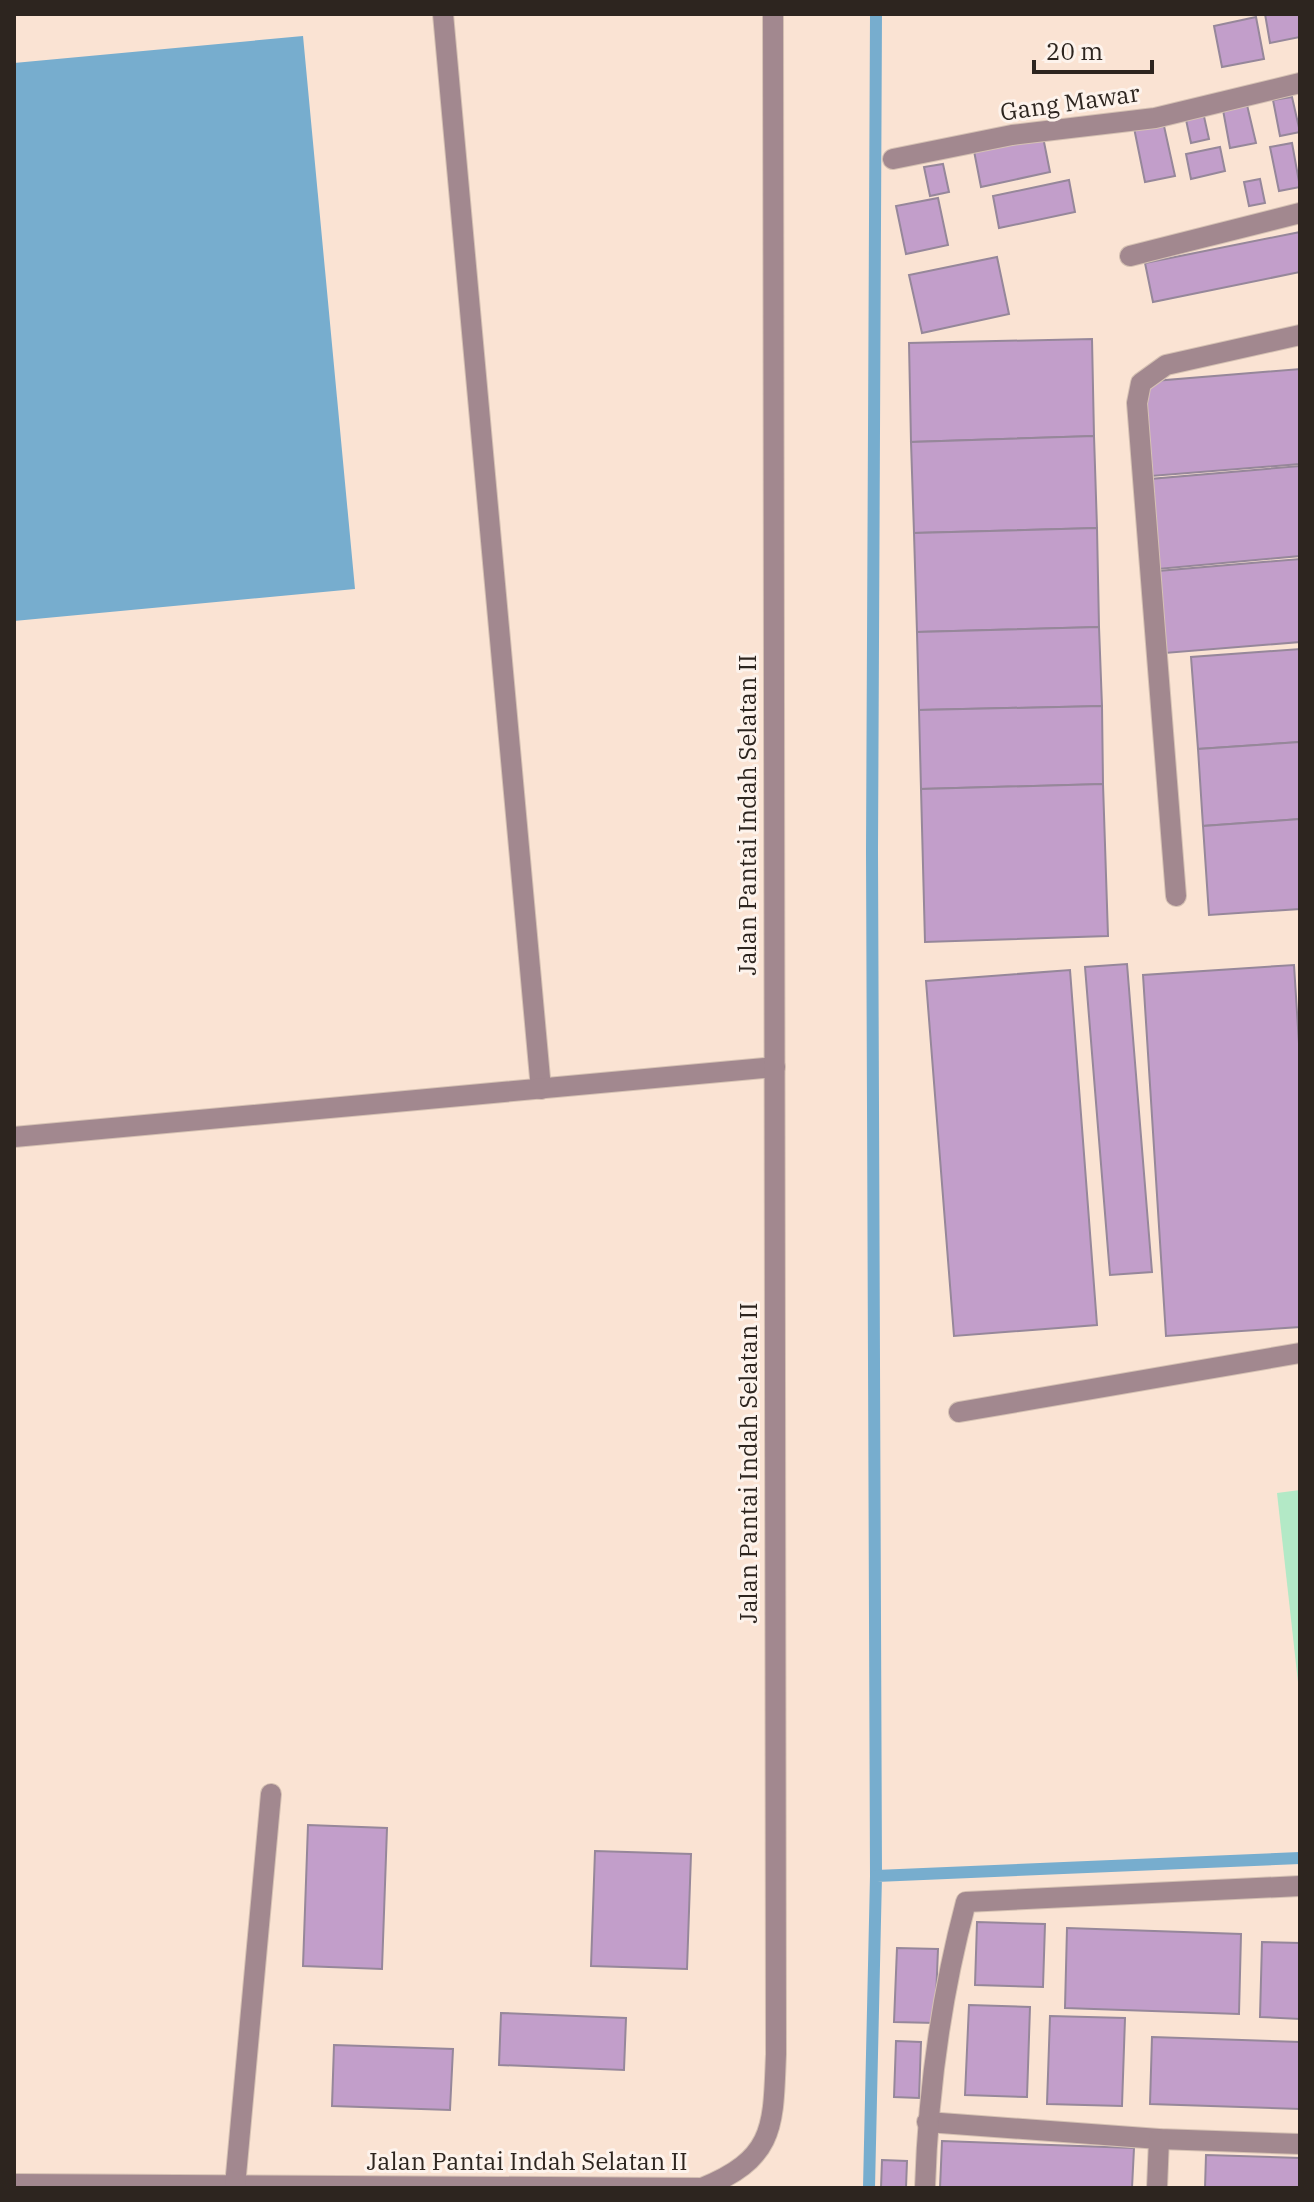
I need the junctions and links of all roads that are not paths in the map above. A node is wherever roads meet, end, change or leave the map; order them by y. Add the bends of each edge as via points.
1 (443, 14) edge
2 (773, 14) edge
3 (1300, 83) edge
4 (893, 159) dead end
5 (1300, 213) edge
6 (1130, 256) dead end
7 (1300, 335) edge
8 (1176, 896) dead end
9 (775, 1067) junction
10 (541, 1089) junction
11 (14, 1137) edge
12 (1300, 1353) edge
13 (959, 1412) dead end
14 (271, 1794) dead end
15 (1300, 1886) edge
16 (927, 2122) junction
17 (1159, 2139) junction
18 (1300, 2144) edge
19 (14, 2184) edge
20 (235, 2186) edge
21 (925, 2188) edge
22 (1157, 2188) edge

1 - 10 street
2 - 9 street, Jalan Pantai Indah Selatan II
3 - 4 street, Gang Mawar via 1155,118 1012,135
5 - 6 street
7 - 8 street via 1166,365 1141,383 1137,403
9 - 10 street
9 - 20 street, Jalan Pantai Indah Selatan II via 776,2054 773,2114 764,2143 733,2175 702,2188
10 - 11 street
12 - 13 street
14 - 20 street
15 - 16 street via 966,1902 949,1965
16 - 17 street
16 - 21 street
17 - 18 street
17 - 22 street
19 - 20 street, Jalan Pantai Indah Selatan II

